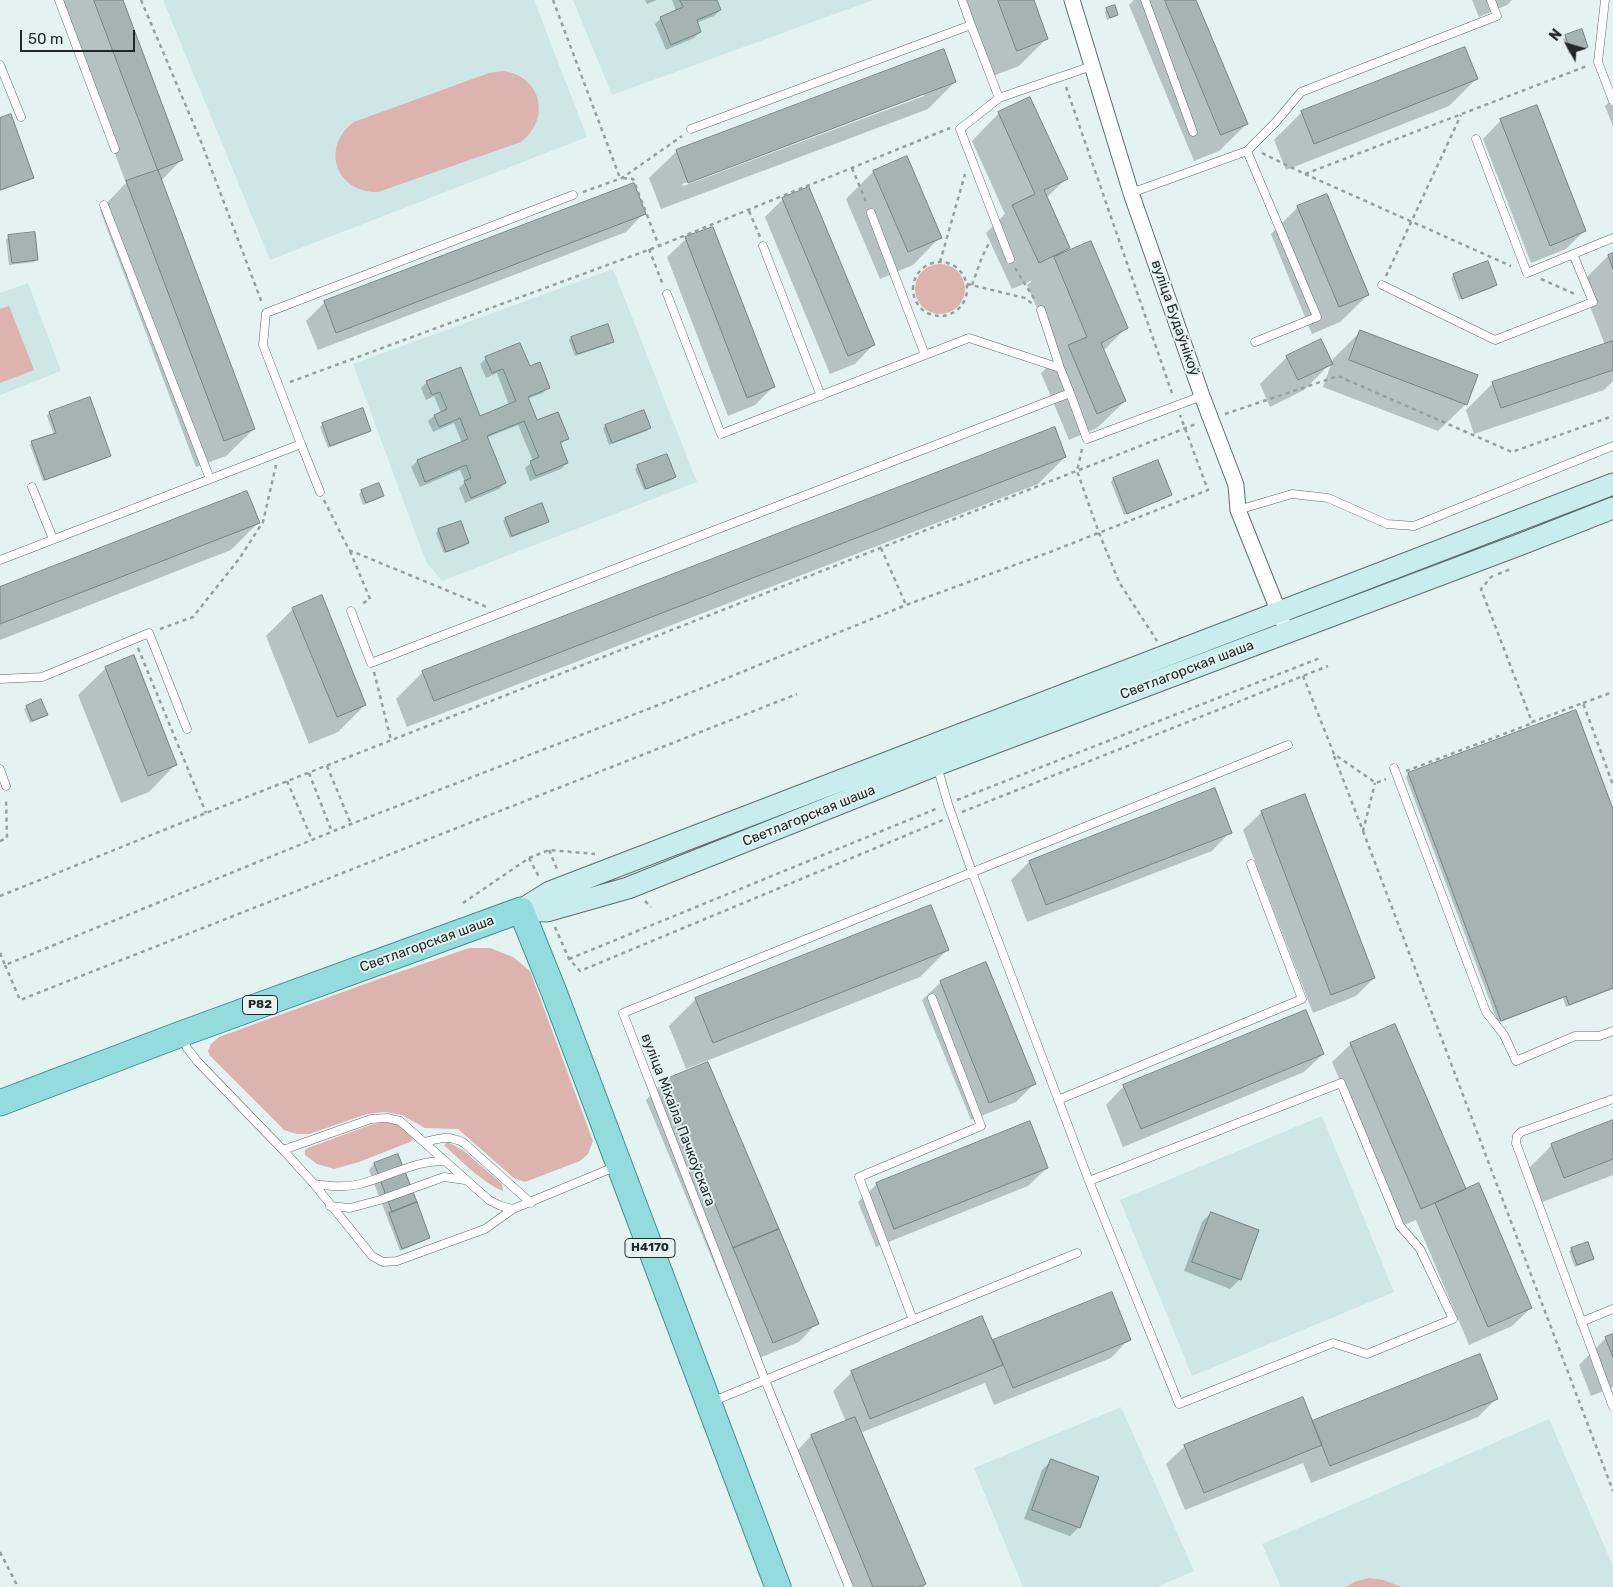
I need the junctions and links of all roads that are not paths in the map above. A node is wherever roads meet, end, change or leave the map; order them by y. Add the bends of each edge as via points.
1 (59, 0) edge
2 (962, 0) edge
3 (1072, 0) edge
4 (1144, 0) edge
5 (1491, 0) edge
6 (1605, 0) edge
7 (971, 25) junction
8 (0, 65) edge
9 (1092, 66) junction
10 (999, 98) junction
11 (1613, 101) edge
12 (21, 117) dead end
13 (691, 129) road end
14 (1193, 132) dead end
15 (1476, 139) dead end
16 (115, 149) dead end
17 (1249, 150) junction
18 (1131, 193) junction
19 (573, 195) road end
20 (104, 205) dead end
21 (871, 214) road end
22 (1613, 238) edge
23 (764, 246) road end
24 (1573, 254) junction
25 (1010, 259) road end
26 (1382, 285) road end
27 (667, 294) road end
28 (1041, 310) road end
29 (1255, 342) dead end
30 (925, 355) junction
31 (1060, 368) junction
32 (1070, 393) junction
33 (821, 396) junction
34 (1202, 396) junction
35 (301, 444) junction
36 (1613, 446) edge
37 (210, 479) junction
38 (1613, 484) edge
39 (32, 487) dead end
40 (320, 492) road end
41 (1613, 508) edge
42 (1238, 510) junction
43 (53, 539) junction
44 (0, 560) edge
45 (351, 611) road end
46 (1278, 612) junction
47 (1286, 632) junction
48 (0, 679) edge
49 (187, 729) dead end
50 (1288, 745) dead end
51 (936, 764) junction
52 (0, 769) edge
53 (1396, 771) road end
54 (6, 786) road end
55 (1250, 864) dead end
56 (972, 872) junction
57 (521, 910) junction
58 (932, 998) dead end
59 (1613, 1031) edge
60 (181, 1034) junction
61 (1058, 1100) junction
62 (1613, 1100) edge
63 (0, 1103) edge
64 (425, 1142) junction
65 (283, 1150) junction
66 (445, 1161) junction
67 (618, 1165) junction
68 (465, 1180) junction
69 (1089, 1181) junction
70 (314, 1184) junction
71 (531, 1203) junction
72 (330, 1206) junction
73 (513, 1209) junction
74 (1077, 1253) dead end
75 (1613, 1309) edge
76 (913, 1320) junction
77 (1581, 1322) junction
78 (765, 1380) junction
79 (709, 1403) junction
80 (1613, 1407) edge
81 (778, 1587) edge
82 (848, 1587) edge

1 - 16 lane
2 - 7 lane
3 - 9 street, вуліца Будаўнікоў
4 - 14 lane
5 - 17 lane via 1497,16 1301,92
6 - 11 lane via 1598,62
7 - 10 lane
7 - 13 lane
8 - 12 lane
9 - 10 lane
9 - 18 street, вуліца Будаўнікоў
10 - 25 lane via 960,129
15 - 24 lane via 1527,272
17 - 18 lane
17 - 29 lane via 1317,317
18 - 34 street, вуліца Будаўнікоў
19 - 35 lane via 266,313 263,344
20 - 37 lane
21 - 30 lane
22 - 24 lane
23 - 33 lane
24 - 26 lane via 1593,302 1495,340
27 - 33 lane via 721,434
28 - 31 lane
30 - 31 lane via 970,338
30 - 33 lane
31 - 32 lane
32 - 34 lane via 1087,439
32 - 45 lane via 371,663
34 - 42 street, вуліца Будаўнікоў via 1236,485
35 - 37 lane
35 - 40 lane
36 - 42 lane via 1414,526 1387,524 1328,498 1292,494
37 - 43 lane
38 - 46 main road
39 - 43 lane
41 - 47 main road, Светлагорская шаша / Р82
42 - 46 street, вуліца Будаўнікоў
43 - 44 lane
46 - 47 street, вуліца Будаўнікоў
46 - 57 main road via 550,892
47 - 51 main road, Светлагорская шаша / Р82
48 - 49 lane via 42,677 149,633
50 - 56 lane
51 - 56 lane
51 - 57 main road, Светлагорская шаша / Р82 via 628,888 547,911
52 - 54 lane
53 - 59 lane via 1486,1012 1504,1035 1516,1061 1575,1036 1599,1036
55 - 61 lane via 1302,999
56 - 61 lane
56 - 78 lane, вуліца Міхаіла Пачкоўскага via 623,1013
57 - 60 main road, Светлагорская шаша / Р82
57 - 67 main road, Н4170
58 - 76 lane via 981,1126 859,1177
60 - 63 main road, Светлагорская шаша / Р82
60 - 65 lane via 197,1061
61 - 69 lane
62 - 77 lane via 1517,1136 1516,1143
64 - 65 lane via 400,1120 387,1118 371,1119
64 - 66 lane
64 - 71 lane via 456,1138
65 - 70 lane
66 - 68 lane
66 - 70 lane via 418,1165 358,1185
67 - 71 lane
67 - 79 main road, Н4170
68 - 72 lane via 444,1177 350,1208
68 - 73 lane via 489,1200
69 - 69 lane via 1179,1404 1333,1344 1367,1354 1453,1319 1420,1249 1400,1226 1341,1083
70 - 72 lane
71 - 73 lane
72 - 73 lane via 372,1256 383,1262 397,1261 485,1229
74 - 76 lane
75 - 77 lane
76 - 78 lane
77 - 80 lane
78 - 79 lane
78 - 82 lane, вуліца Міхаіла Пачкоўскага
79 - 81 main road, Н4170

